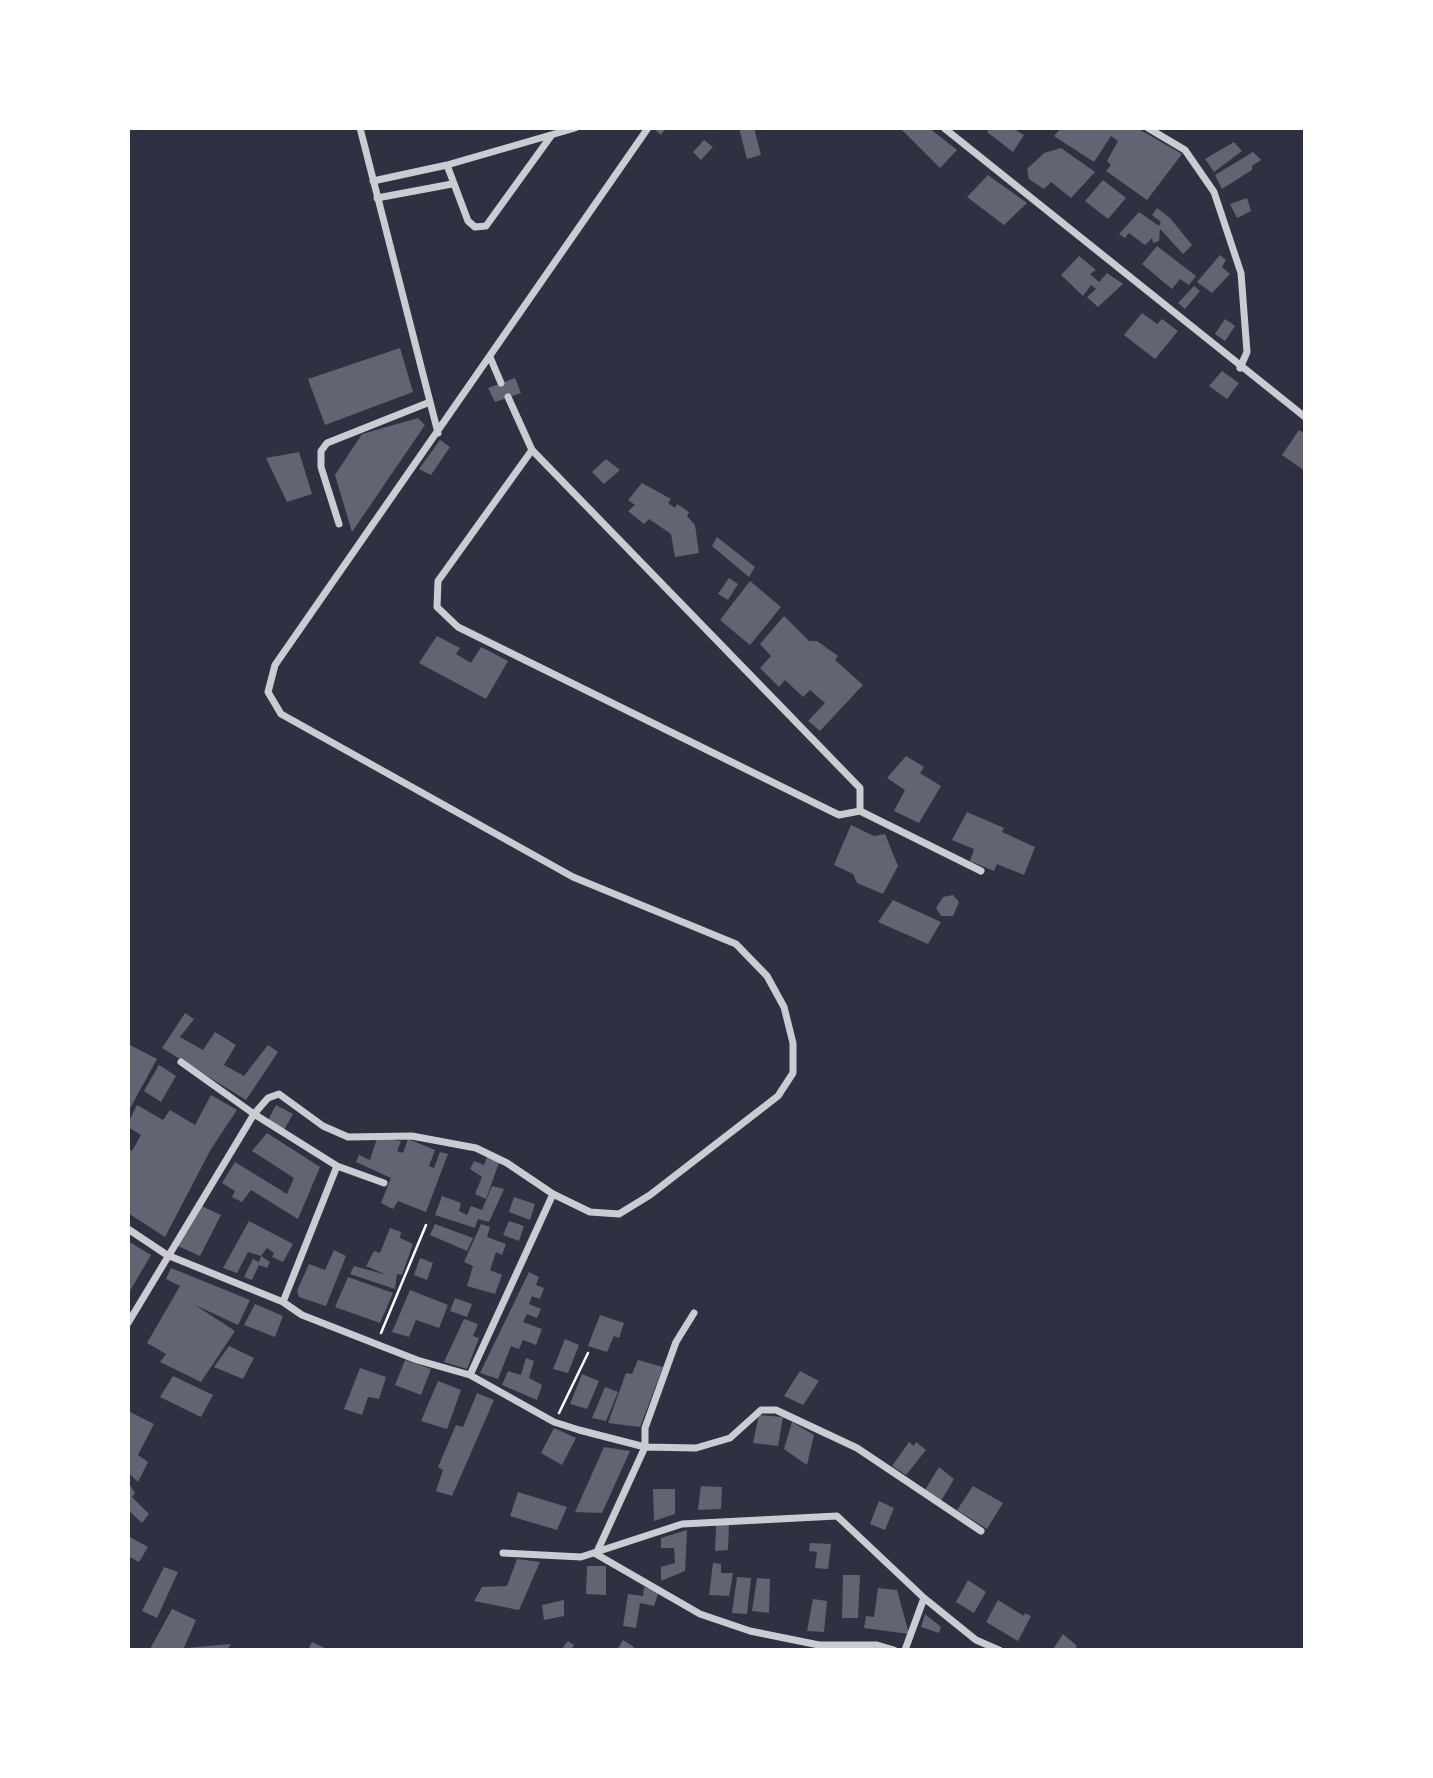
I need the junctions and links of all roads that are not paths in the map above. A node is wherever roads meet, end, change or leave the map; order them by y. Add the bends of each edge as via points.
1 (359, 128) edge
2 (575, 128) edge
3 (648, 128) edge
4 (944, 128) edge
5 (1148, 128) edge
6 (551, 136) junction
7 (447, 165) junction
8 (373, 181) junction
9 (453, 184) junction
10 (377, 198) junction
11 (490, 357) junction
12 (1240, 368) junction
13 (502, 383) dead end
14 (508, 397) dead end
15 (430, 402) junction
16 (1305, 417) edge
17 (438, 433) junction
18 (532, 450) junction
19 (339, 524) dead end
20 (860, 811) junction
21 (981, 872) dead end
22 (181, 1062) dead end
23 (254, 1114) junction
24 (337, 1166) junction
25 (384, 1184) dead end
26 (553, 1194) junction
27 (128, 1228) edge
28 (167, 1255) junction
29 (283, 1302) junction
30 (694, 1313) dead end
31 (128, 1323) edge
32 (470, 1375) junction
33 (645, 1447) junction
34 (981, 1531) dead end
35 (503, 1553) dead end
36 (596, 1554) junction
37 (924, 1598) junction
38 (894, 1650) edge
39 (905, 1650) edge
40 (999, 1650) edge

1 - 8 street
2 - 6 street
3 - 11 street
4 - 12 street
5 - 12 street via 1185,150 1214,192 1241,273 1247,352
6 - 7 street
6 - 9 street via 486,226 475,227 468,221
7 - 8 street
7 - 9 street
8 - 10 street
9 - 10 street
10 - 15 street
11 - 13 street
11 - 17 street
12 - 16 street
14 - 18 street
15 - 17 street
15 - 19 street via 327,443 321,451 321,467
17 - 26 street via 275,664 268,692 281,714 573,877 736,944 767,976 784,1007 793,1043 793,1073 778,1096 650,1195 619,1214 590,1212
18 - 20 street via 860,788
18 - 20 street via 439,581 437,607 458,627 839,816
20 - 21 street
22 - 23 street
23 - 24 street
23 - 26 street via 268,1098 279,1094 323,1126 348,1136 412,1136 476,1148 508,1163
23 - 28 street
24 - 25 street
24 - 29 street
26 - 32 street
27 - 28 street
28 - 29 street
28 - 31 street
29 - 32 street via 302,1315 417,1360
30 - 33 street via 676,1342 645,1428
32 - 33 street via 554,1422
33 - 34 street via 696,1448 730,1438 761,1410 776,1410 857,1448
33 - 36 street
35 - 36 street via 581,1558
36 - 37 street via 682,1524 837,1516
36 - 38 street via 700,1614 750,1631 819,1645 877,1645
37 - 39 street
37 - 40 street via 976,1640

